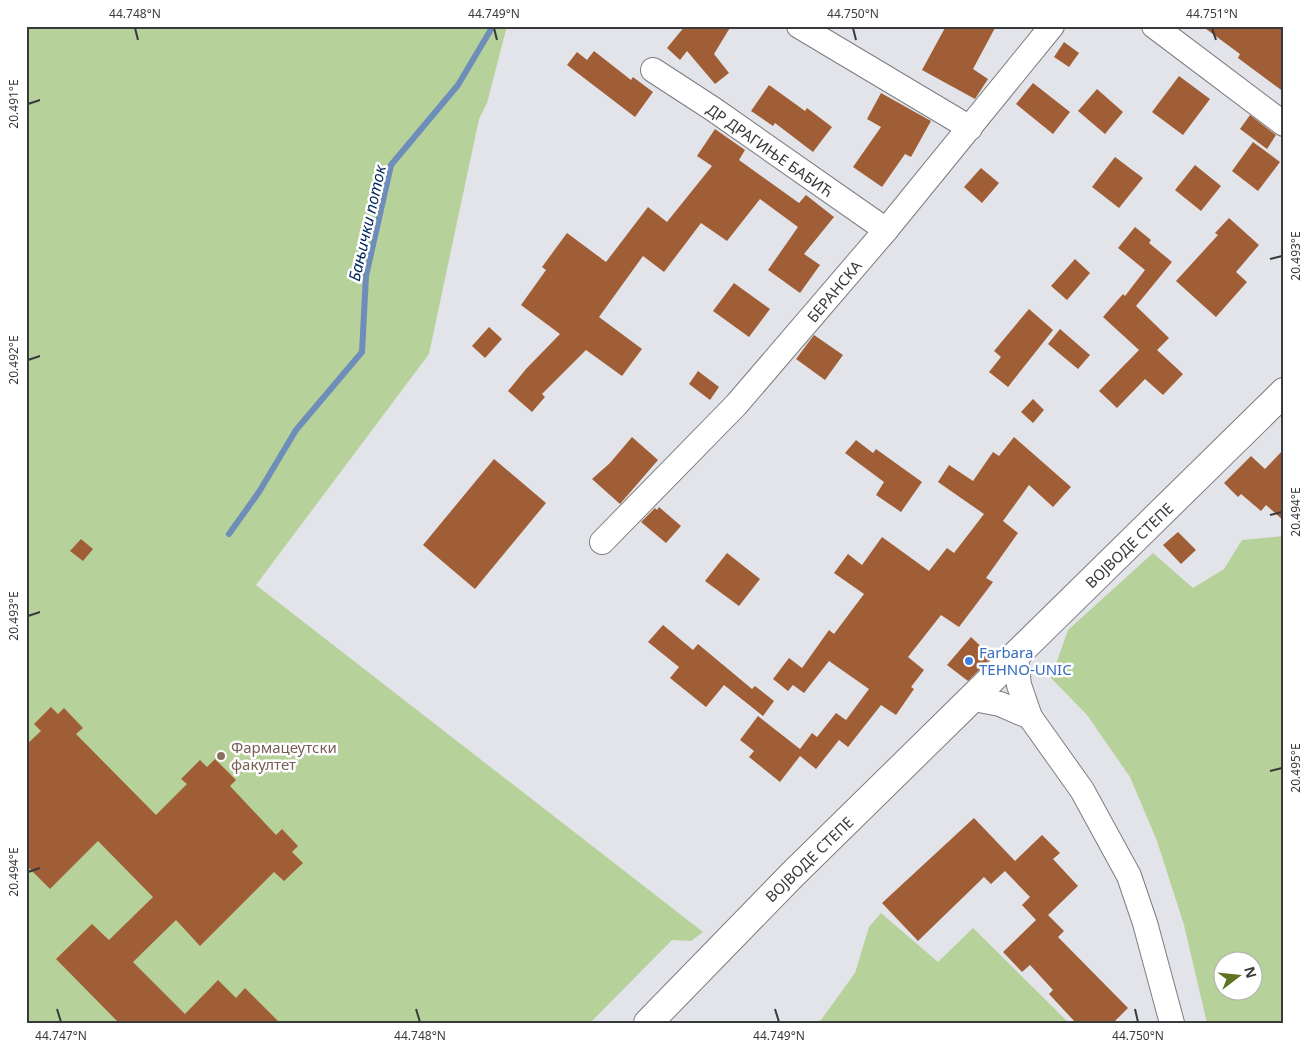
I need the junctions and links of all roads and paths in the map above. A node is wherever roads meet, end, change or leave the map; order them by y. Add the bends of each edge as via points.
1 (799, 26) edge
2 (1154, 26) edge
3 (1044, 29) edge
4 (654, 70) dead end
5 (1284, 124) edge
6 (970, 128) junction
7 (886, 230) junction
8 (1284, 392) edge
9 (602, 542) dead end
10 (1016, 657) junction
11 (974, 699) junction
12 (1030, 717) junction
13 (648, 1023) edge
14 (1172, 1023) edge

1 - 6 street
2 - 5 street
3 - 6 street, БЕРАНСКА
4 - 7 street, ДР ДРАГИЊЕ БАБИЋ
6 - 7 street, БЕРАНСКА
7 - 9 street, БЕРАНСКА via 736,405
8 - 10 street, ВОЈВОДЕ СТЕПЕ
10 - 11 street, ВОЈВОДЕ СТЕПЕ
10 - 12 street via 1019,684
11 - 12 street via 1000,704
11 - 13 street, ВОЈВОДЕ СТЕПЕ via 792,875
12 - 14 street via 1082,790 1129,876

